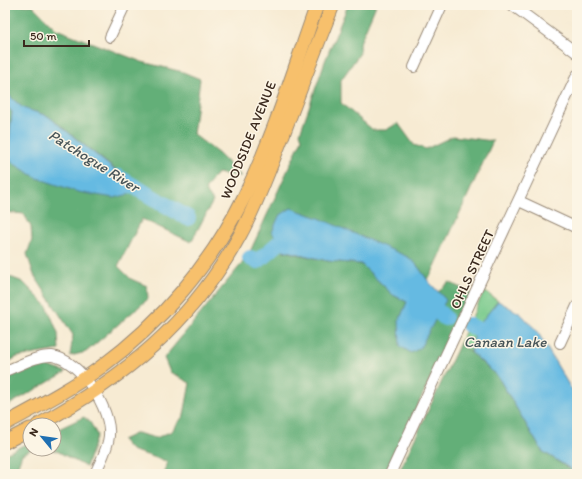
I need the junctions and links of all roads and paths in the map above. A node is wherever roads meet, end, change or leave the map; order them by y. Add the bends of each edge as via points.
1 (125, 5) edge
2 (316, 5) edge
3 (333, 5) edge
4 (442, 5) edge
5 (512, 5) edge
6 (110, 37) dead end
7 (577, 53) edge
8 (414, 68) dead end
9 (577, 75) edge
10 (519, 201) junction
11 (577, 228) edge
12 (577, 306) edge
13 (560, 343) dead end
14 (5, 371) edge
15 (91, 385) junction
16 (49, 417) edge
17 (5, 424) edge
18 (22, 433) edge
19 (5, 442) edge
20 (95, 474) edge
21 (390, 474) edge

1 - 6 street
2 - 15 main road, WOODSIDE AVENUE via 263,154 223,235 190,282 162,314
3 - 15 main road, WOODSIDE AVENUE via 260,191 227,256 194,302 168,332 124,371
4 - 8 street
5 - 7 street
9 - 10 street, OHLS STREET
10 - 11 street
10 - 21 street, OHLS STREET
12 - 13 street
14 - 15 street via 52,356 64,361
15 - 16 main road, WOODSIDE AVENUE
15 - 17 main road, WOODSIDE AVENUE
15 - 20 street via 104,407 109,428 107,444
18 - 19 main road

